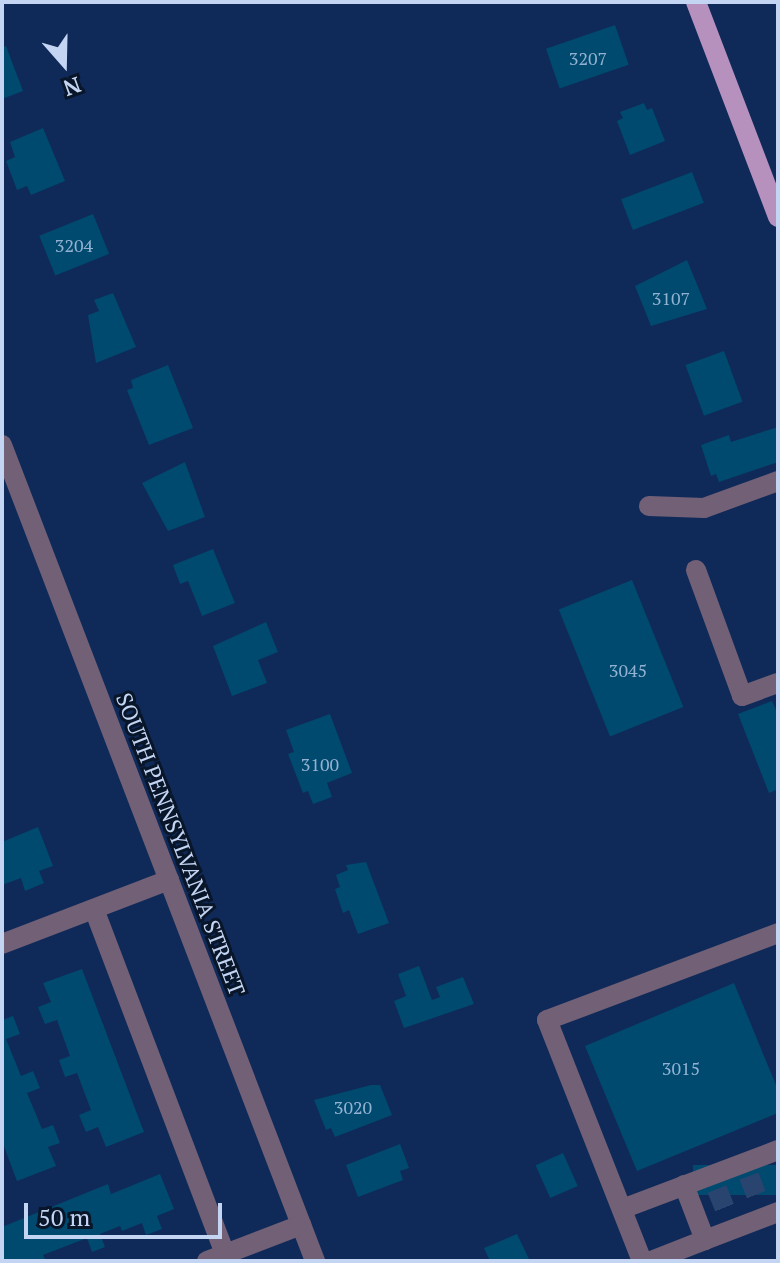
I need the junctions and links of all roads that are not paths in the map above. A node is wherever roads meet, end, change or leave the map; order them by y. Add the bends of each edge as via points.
1 (696, 2) edge
2 (778, 217) edge
3 (2, 445) edge
4 (778, 481) edge
5 (649, 506) dead end
6 (696, 570) dead end
7 (778, 683) edge
8 (169, 880) junction
9 (94, 909) junction
10 (778, 933) edge
11 (2, 944) edge
12 (776, 1155) edge
13 (684, 1185) junction
14 (622, 1209) junction
15 (767, 1210) edge
16 (301, 1225) junction
17 (705, 1240) junction
18 (220, 1259) edge
19 (315, 1261) edge
20 (642, 1261) edge
21 (651, 1261) edge

1 - 2 main road
3 - 8 street, SOUTH PENNSYLVANIA STREET
4 - 5 street via 704,508
6 - 7 street via 742,696
8 - 9 street
8 - 16 street, SOUTH PENNSYLVANIA STREET
9 - 11 street
9 - 18 street
10 - 14 street via 547,1020
12 - 13 street via 714,1182
13 - 14 street
13 - 17 street
14 - 20 street
15 - 17 street via 731,1222
16 - 18 street
16 - 19 street, SOUTH PENNSYLVANIA STREET
17 - 21 street

